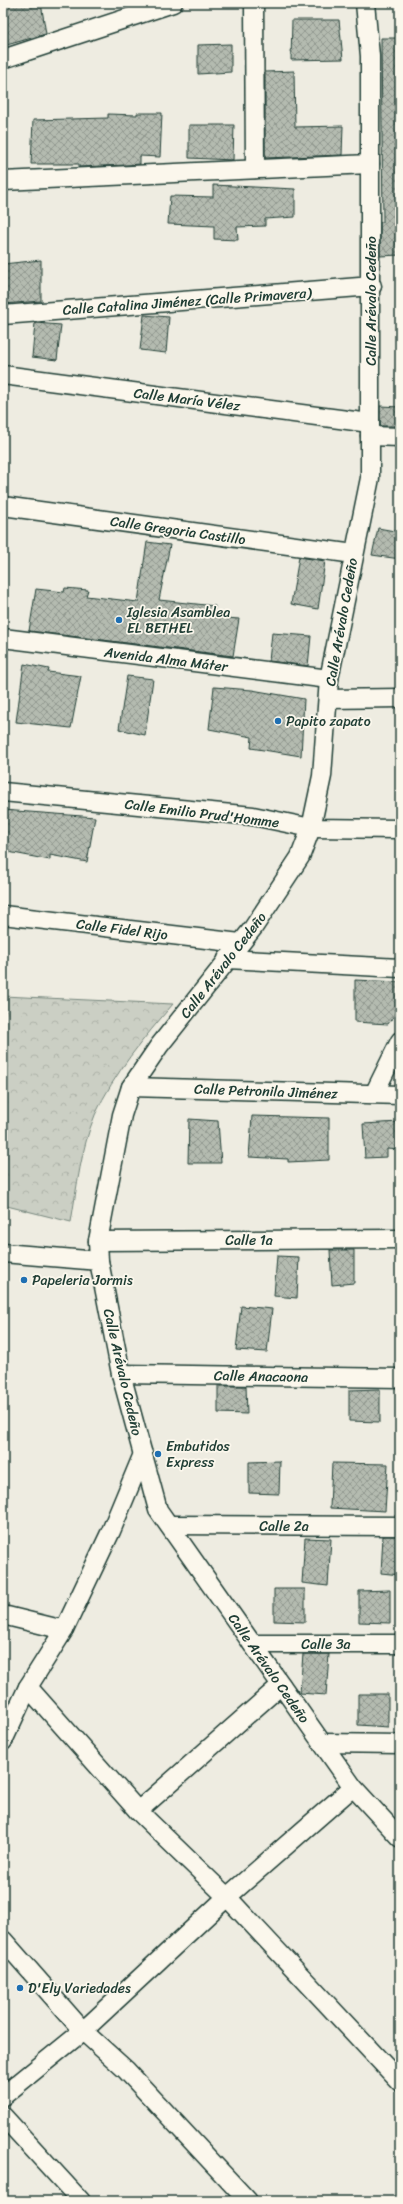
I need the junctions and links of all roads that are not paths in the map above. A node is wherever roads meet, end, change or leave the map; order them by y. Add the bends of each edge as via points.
1 (173, 3) edge
2 (254, 3) edge
3 (365, 3) edge
4 (3, 59) edge
5 (370, 164) junction
6 (255, 170) junction
7 (3, 181) edge
8 (372, 286) junction
9 (3, 320) edge
10 (3, 375) edge
11 (370, 430) junction
12 (400, 437) edge
13 (3, 506) edge
14 (354, 554) junction
15 (3, 638) edge
16 (329, 679) junction
17 (400, 698) edge
18 (328, 699) junction
19 (3, 792) edge
20 (311, 828) junction
21 (400, 829) edge
22 (3, 915) edge
23 (240, 943) junction
24 (227, 959) junction
25 (400, 968) edge
26 (400, 1041) edge
27 (131, 1087) junction
28 (374, 1094) junction
29 (400, 1095) edge
30 (400, 1239) edge
31 (98, 1241) junction
32 (3, 1253) edge
33 (99, 1261) junction
34 (121, 1374) junction
35 (400, 1378) edge
36 (143, 1454) junction
37 (169, 1525) junction
38 (400, 1526) edge
39 (3, 1615) edge
40 (64, 1630) junction
41 (252, 1644) junction
42 (400, 1644) edge
43 (281, 1685) junction
44 (28, 1687) junction
45 (3, 1741) edge
46 (322, 1744) junction
47 (400, 1744) edge
48 (353, 1788) junction
49 (138, 1811) junction
50 (400, 1838) edge
51 (227, 1897) junction
52 (3, 1940) edge
53 (83, 2031) junction
54 (400, 2082) edge
55 (3, 2096) edge
56 (3, 2116) edge
57 (81, 2201) edge
58 (248, 2201) edge

1 - 4 street
2 - 6 street
3 - 5 street, Calle Arévalo Cedeño via 370,56
5 - 6 street
5 - 8 street, Calle Arévalo Cedeño
6 - 7 street
8 - 9 street, Calle Catalina Jiménez (Calle Primavera)
8 - 11 street, Calle Arévalo Cedeño
10 - 11 street, Calle María Vélez
11 - 12 street, Calle María Vélez
11 - 14 street, Calle Arévalo Cedeño via 370,478
13 - 14 street, Calle Gregoria Castillo
14 - 16 street, Calle Arévalo Cedeño
15 - 16 street, Avenida Alma Máter
16 - 18 street, Calle Arévalo Cedeño
17 - 18 street
18 - 20 street, Calle Arévalo Cedeño via 322,776
19 - 20 street, Calle Emilio Prud'Homme via 253,816
20 - 21 street, Calle Emilio Prud'Homme
20 - 23 street, Calle Arévalo Cedeño via 300,856 253,928
22 - 23 street, Calle Fidel Rijo
23 - 24 street, Calle Arévalo Cedeño
24 - 25 street
24 - 27 street, Calle Arévalo Cedeño via 159,1046
26 - 28 street
27 - 28 street, Calle Petronila Jiménez
27 - 31 street, Calle Arévalo Cedeño via 122,1115
28 - 29 street, Calle Petronila Jiménez
30 - 31 street, Calle 1a
31 - 33 street, Calle Arévalo Cedeño
32 - 33 street
33 - 34 street, Calle Arévalo Cedeño
34 - 35 street, Calle Anacaona
34 - 36 street, Calle Arévalo Cedeño
36 - 37 street, Calle Arévalo Cedeño via 158,1510
36 - 40 street via 111,1531
37 - 38 street, Calle 2a
37 - 41 street, Calle Arévalo Cedeño
39 - 40 street
40 - 44 street
41 - 42 street, Calle 3a
41 - 43 street, Calle Arévalo Cedeño
43 - 46 street, Calle Arévalo Cedeño
43 - 49 street
44 - 45 street
44 - 49 street
46 - 47 street
46 - 48 street, Calle Arévalo Cedeño
48 - 50 street, Calle Arévalo Cedeño
48 - 51 street
49 - 51 street
51 - 53 street
51 - 54 street
52 - 53 street
53 - 55 street
53 - 58 street via 126,2070
56 - 57 street

